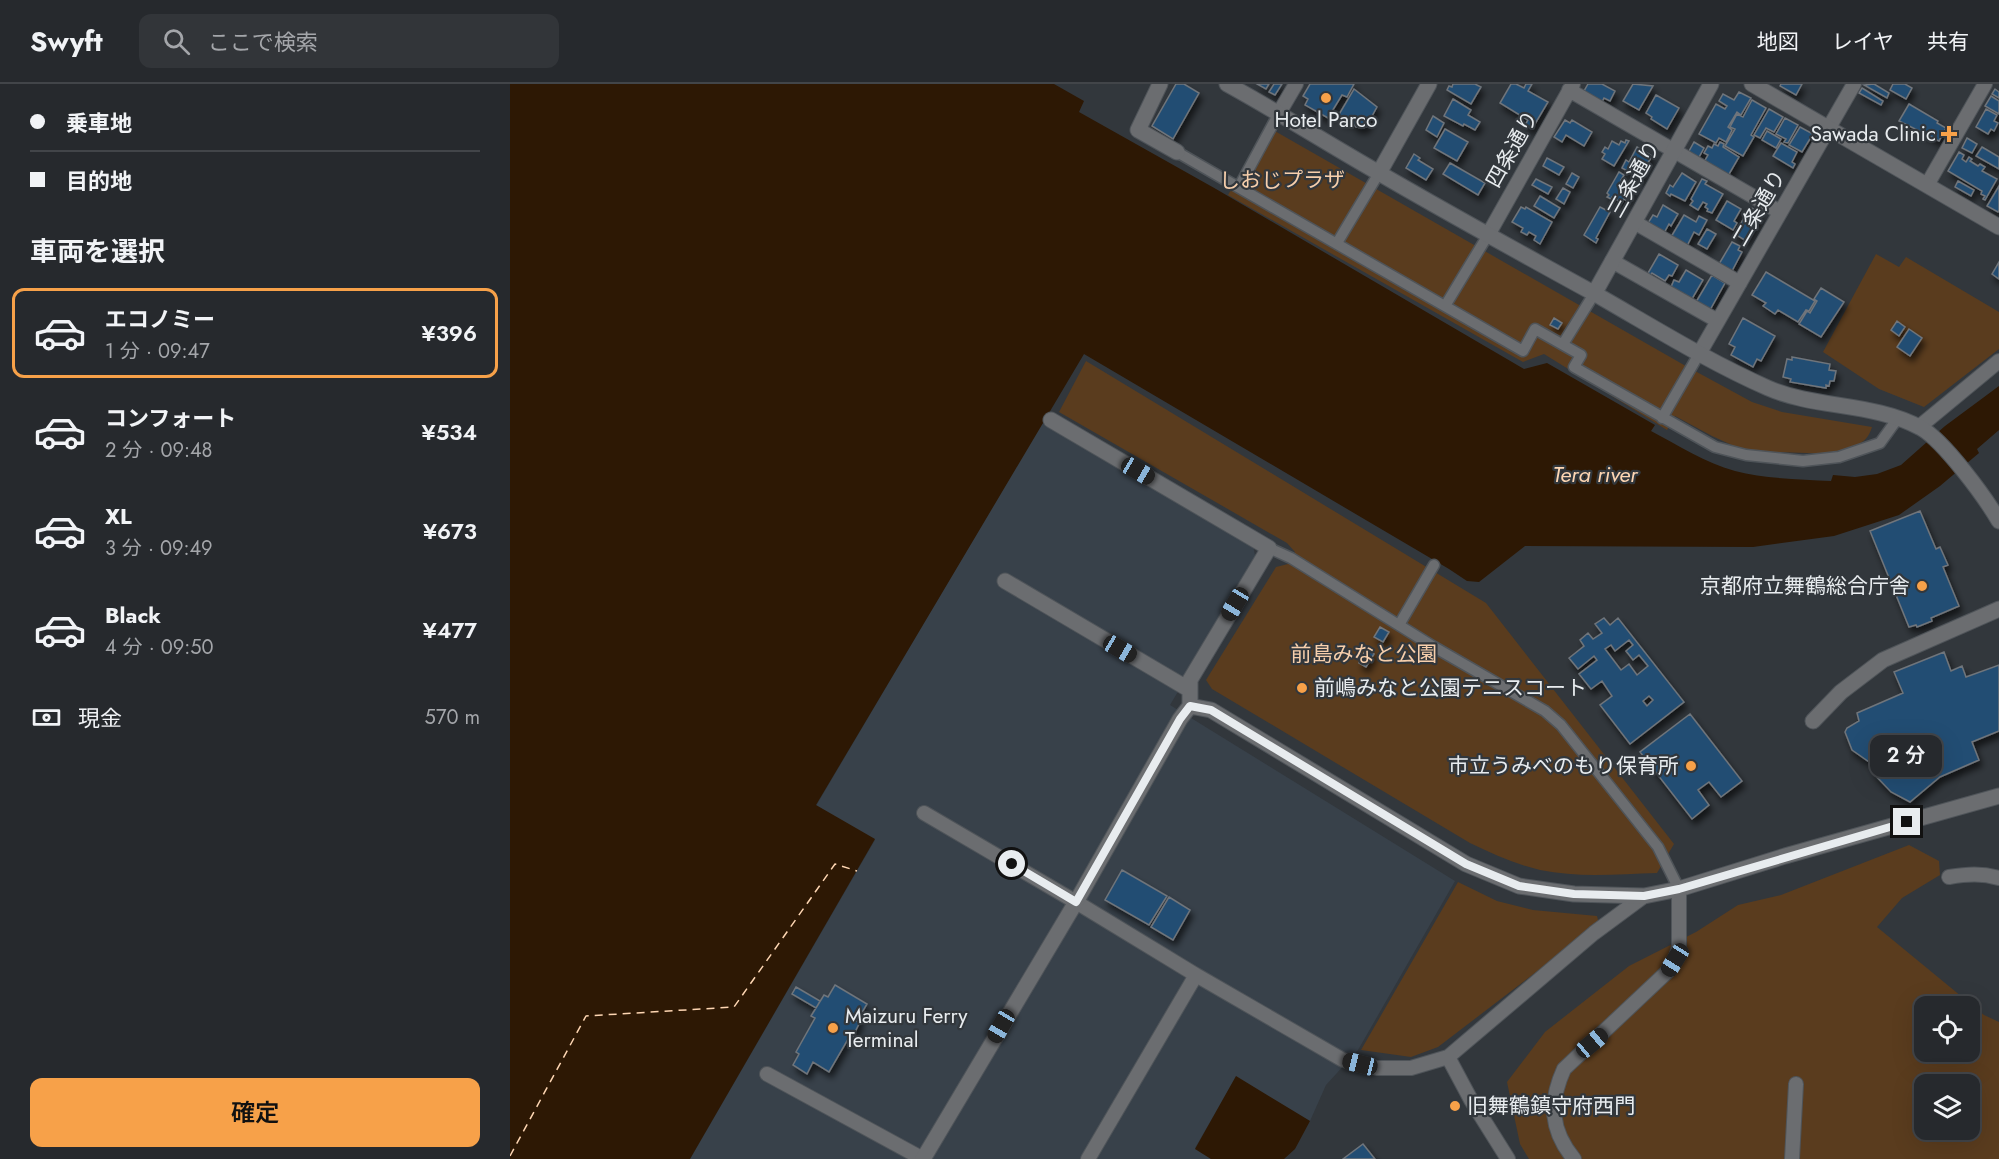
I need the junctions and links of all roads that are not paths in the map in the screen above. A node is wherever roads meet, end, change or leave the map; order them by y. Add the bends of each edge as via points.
1 (1160, 84) edge
2 (1227, 84) edge
3 (1296, 84) edge
4 (1429, 84) edge
5 (1711, 84) edge
6 (1752, 84) edge
7 (1854, 84) edge
8 (1985, 84) edge
9 (1571, 87) edge
10 (1279, 113) junction
11 (1829, 128) junction
12 (1674, 149) junction
13 (1177, 152) joint
14 (1378, 173) junction
15 (1927, 185) junction
16 (1239, 187) junction
17 (1780, 212) junction
18 (1634, 222) junction
19 (1999, 227) edge
20 (1488, 235) junction
21 (1337, 243) junction
22 (1612, 261) junction
23 (1740, 283) junction
24 (1594, 294) junction
25 (1445, 306) junction
26 (1718, 321) junction
27 (1563, 345) junction
28 (1699, 354) junction
29 (1999, 361) edge
30 (1662, 418) junction
31 (1898, 418) junction
32 (1051, 420) dead end
33 (1926, 431) junction
34 (1998, 515) edge
35 (1269, 548) junction
36 (1434, 566) dead end
37 (1005, 581) dead end
38 (1999, 609) edge
39 (1399, 625) junction
40 (1190, 690) junction
41 (1190, 706) junction
42 (1813, 722) dead end
43 (1999, 796) edge
44 (924, 813) dead end
45 (1949, 877) dead end
46 (1999, 878) edge
47 (1679, 889) junction
48 (1644, 896) junction
49 (1076, 902) junction
50 (1196, 975) junction
51 (1448, 1057) junction
52 (767, 1074) dead end
53 (1796, 1084) dead end
54 (923, 1159) edge
55 (1088, 1159) edge
56 (1508, 1159) edge
57 (1574, 1159) edge
58 (1792, 1159) edge

1 - 13 street via 1138,130
2 - 10 street
3 - 10 street
4 - 14 street
5 - 12 street, 三条通り
6 - 11 street
7 - 11 street, 二条通り
8 - 15 street
9 - 12 street
9 - 20 street, 四条通り
10 - 14 street
10 - 16 street
11 - 15 street
11 - 17 street, 二条通り
12 - 17 street
12 - 18 street, 三条通り
13 - 16 street
14 - 20 street
14 - 21 street
15 - 19 street
16 - 21 street
17 - 23 street, 二条通り
18 - 22 street, 三条通り
18 - 23 street
20 - 24 street
20 - 25 street
21 - 25 street
22 - 24 street, 三条通り
22 - 26 street
23 - 26 street, 二条通り
24 - 27 street
24 - 28 street
25 - 27 street via 1523,351 1535,329
26 - 28 street, 二条通り
27 - 30 street via 1581,355 1574,367
28 - 30 street
28 - 31 street via 1790,396
29 - 33 street
30 - 31 street via 1715,447 1746,455 1803,461 1839,457 1880,443
31 - 33 street
32 - 35 street
33 - 34 street
35 - 39 street via 1292,558
35 - 40 street via 1190,680
36 - 39 street
37 - 40 street
38 - 42 street via 1883,660 1841,692
39 - 47 street via 1545,711 1561,725 1658,847
40 - 41 street
41 - 48 street via 1211,710 1466,864 1519,886 1574,894
41 - 49 street
43 - 47 street
44 - 49 street
45 - 46 street via 1985,874
47 - 48 street
47 - 57 street via 1679,946 1675,960 1564,1069 1555,1088 1555,1121 1562,1145
48 - 51 street via 1594,933
49 - 50 street
49 - 54 street
50 - 51 street via 1343,1060 1377,1068 1411,1068
50 - 55 street
51 - 56 street
52 - 54 street
53 - 58 street

